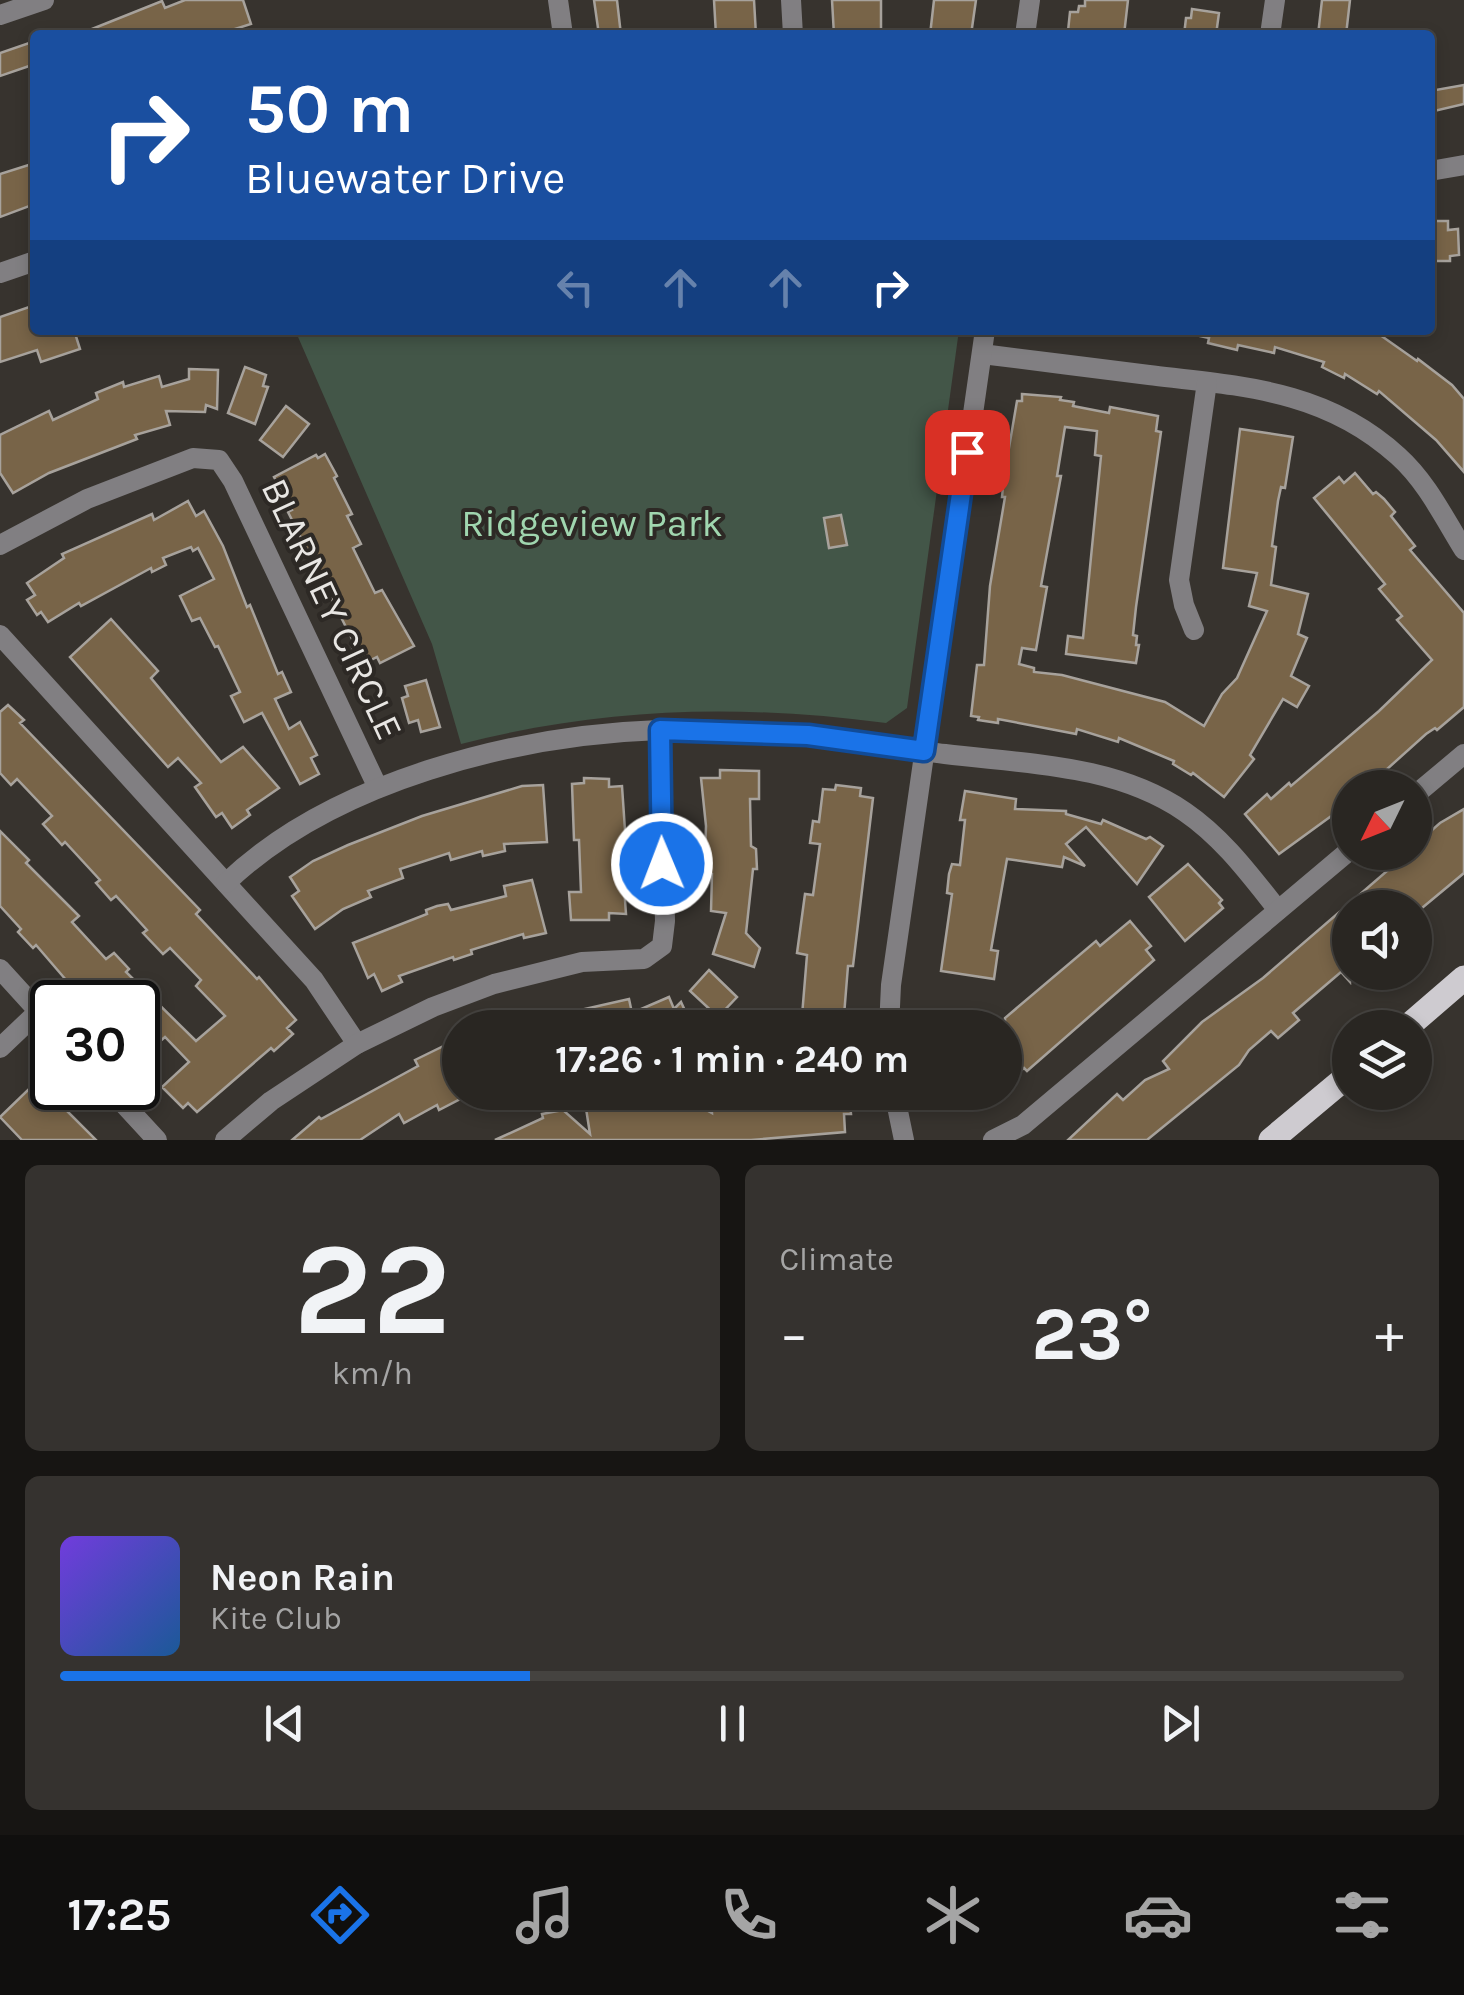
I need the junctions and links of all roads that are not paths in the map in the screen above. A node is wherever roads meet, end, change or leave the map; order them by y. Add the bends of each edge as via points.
1 (44, 0) edge
2 (558, 0) edge
3 (791, 0) edge
4 (1030, 0) edge
5 (1275, 0) edge
6 (0, 15) edge
7 (562, 30) edge
8 (793, 30) edge
9 (1026, 30) edge
10 (1271, 30) edge
11 (1464, 165) edge
12 (1435, 170) edge
13 (30, 263) edge
14 (0, 272) edge
15 (984, 335) edge
16 (982, 354) junction
17 (1208, 382) junction
18 (0, 545) edge
19 (1464, 550) edge
20 (1194, 630) dead end
21 (0, 635) edge
22 (660, 730) junction
23 (924, 751) junction
24 (1464, 754) edge
25 (1432, 781) edge
26 (378, 788) junction
27 (1332, 865) edge
28 (226, 883) junction
29 (1278, 910) junction
30 (0, 970) edge
31 (1463, 982) edge
32 (30, 1002) edge
33 (890, 1010) edge
34 (1428, 1010) edge
35 (30, 1029) edge
36 (356, 1044) junction
37 (0, 1048) edge
38 (1332, 1089) edge
39 (130, 1110) edge
40 (898, 1110) edge
41 (158, 1140) edge
42 (226, 1140) edge
43 (904, 1140) edge
44 (993, 1140) edge
45 (1271, 1140) edge

1 - 6 street
2 - 7 street
3 - 8 street
4 - 9 street
5 - 10 street
11 - 12 street
13 - 14 street
15 - 16 street
16 - 17 street
16 - 23 street
17 - 19 street via 1266,390 1357,424 1426,487
17 - 20 street via 1179,580
18 - 26 street, BLARNEY CIRCLE via 87,499 193,458 219,460
21 - 28 street
22 - 23 street via 808,735
22 - 26 street via 558,740
22 - 36 street via 662,946 644,959 582,962 494,984
23 - 29 street via 1084,770 1136,788 1184,812 1231,851
23 - 33 street
24 - 25 street
26 - 28 street via 299,826
27 - 29 street
28 - 36 street via 314,980
29 - 44 street via 1023,1124
30 - 32 street
31 - 34 main road
35 - 37 street
36 - 42 street
38 - 45 main road
39 - 41 street
40 - 43 street

